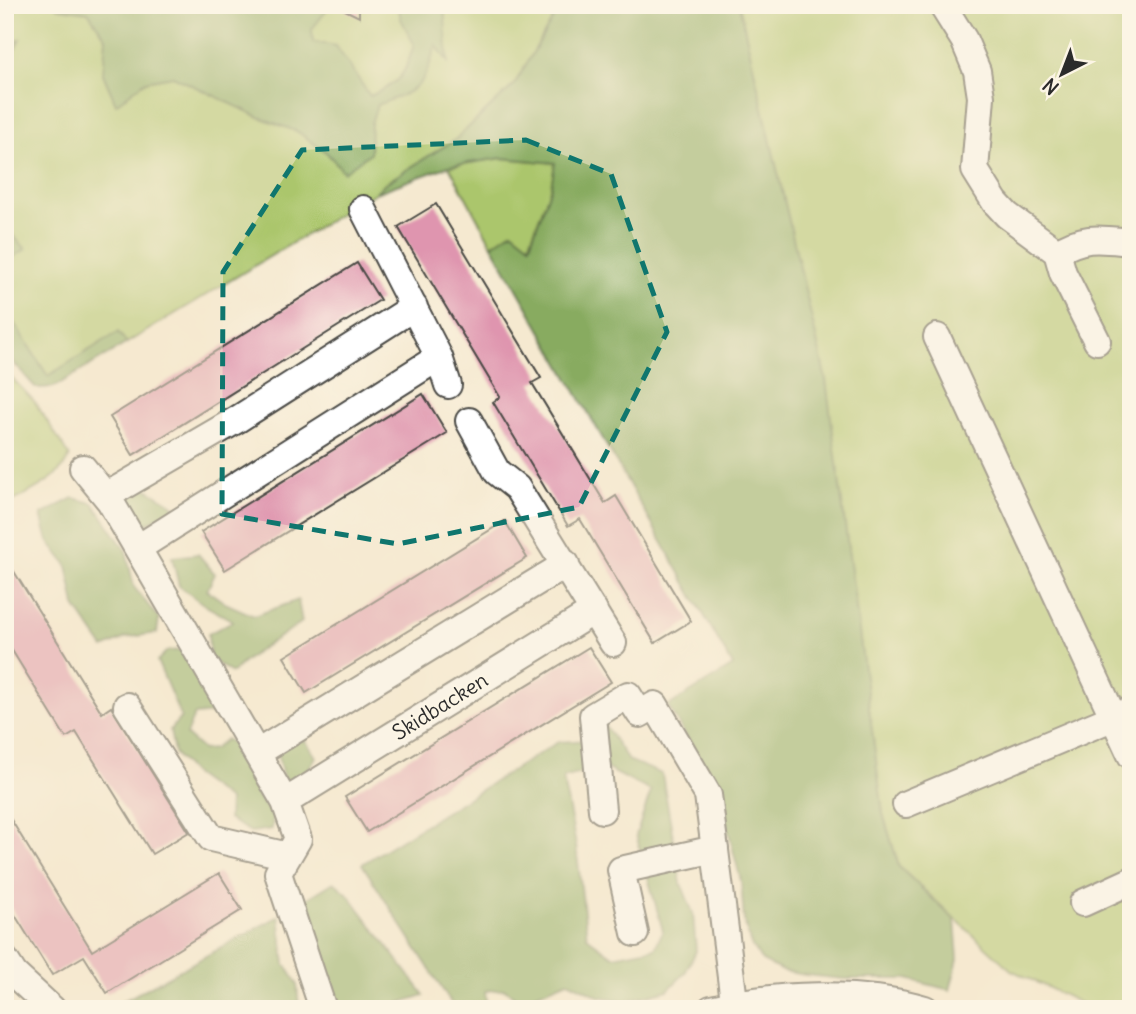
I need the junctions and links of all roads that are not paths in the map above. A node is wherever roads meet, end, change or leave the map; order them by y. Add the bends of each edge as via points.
1 (942, 5) edge
2 (363, 209) dead end
3 (1131, 242) edge
4 (1057, 252) junction
5 (414, 307) junction
6 (937, 337) dead end
7 (1097, 341) dead end
8 (439, 357) junction
9 (448, 385) dead end
10 (469, 421) dead end
11 (83, 468) dead end
12 (106, 496) junction
13 (138, 548) junction
14 (566, 565) junction
15 (594, 611) junction
16 (613, 643) dead end
17 (127, 706) dead end
18 (1122, 713) edge
19 (257, 753) junction
20 (1131, 755) edge
21 (285, 802) junction
22 (906, 804) dead end
23 (602, 810) dead end
24 (715, 849) junction
25 (288, 856) junction
26 (1131, 881) edge
27 (1083, 903) dead end
28 (635, 933) dead end
29 (5, 960) edge
30 (726, 1007) edge
31 (52, 1009) edge
32 (323, 1009) edge
33 (925, 1009) edge

1 - 4 street via 977,71 981,97 975,170 1007,215
2 - 5 street
3 - 4 street via 1091,238 1074,241
4 - 7 street
5 - 8 street
5 - 12 street
6 - 18 street
8 - 9 street
8 - 13 street
10 - 14 street via 497,472 517,488
11 - 12 street
12 - 13 street
13 - 19 street
14 - 15 street
14 - 19 street
15 - 16 street
15 - 21 street, Skidbacken
17 - 25 street via 212,838
18 - 20 street
18 - 22 street
19 - 21 street
21 - 25 street via 298,839
23 - 24 street via 593,716 628,695 640,714 655,705 708,795
24 - 28 street via 621,870
24 - 30 street
25 - 32 street via 278,873
26 - 27 street
29 - 31 street
30 - 33 street via 835,995

